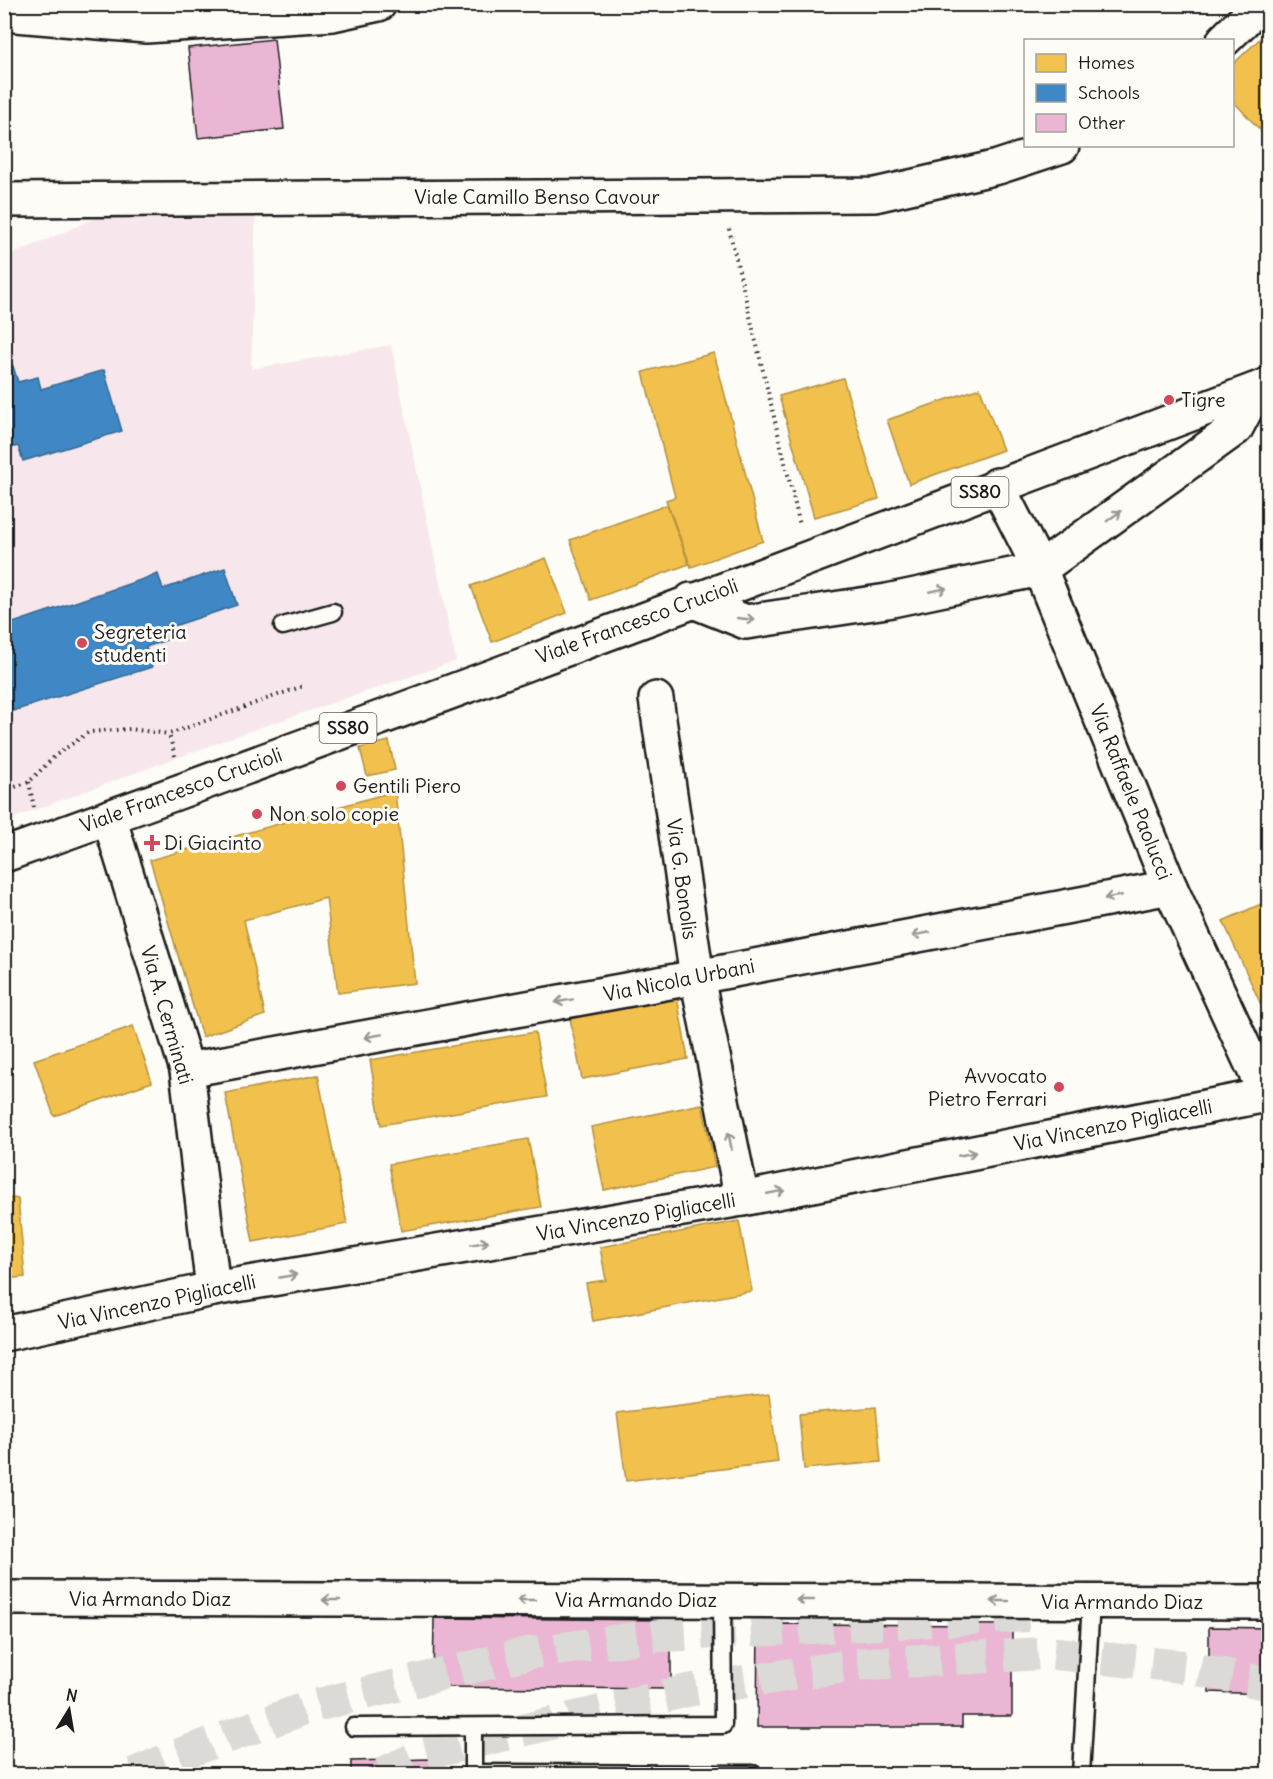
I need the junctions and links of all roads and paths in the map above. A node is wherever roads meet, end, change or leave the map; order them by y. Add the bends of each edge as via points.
1 (379, 4) edge
2 (1261, 4) edge
3 (327, 9) edge
4 (4, 14) edge
5 (1225, 39) edge
6 (1059, 147) edge
7 (721, 196) junction
8 (4, 200) edge
9 (1262, 388) edge
10 (997, 485) junction
11 (808, 558) junction
12 (1040, 569) junction
13 (692, 600) junction
14 (333, 612) dead end
15 (283, 626) dead end
16 (303, 686) dead end
17 (656, 699) dead end
18 (169, 734) junction
19 (184, 789) junction
20 (4, 791) edge
21 (109, 817) junction
22 (4, 855) edge
23 (1170, 886) junction
24 (697, 976) junction
25 (187, 1070) junction
26 (1267, 1096) edge
27 (742, 1199) junction
28 (213, 1289) junction
29 (4, 1334) edge
30 (4, 1598) edge
31 (722, 1600) junction
32 (1091, 1602) junction
33 (1269, 1602) edge
34 (354, 1727) dead end
35 (473, 1727) junction
36 (473, 1774) edge
37 (753, 1774) edge
38 (1081, 1774) edge

1 - 3 street
2 - 5 street
3 - 4 street via 146,26
6 - 7 street, Viale Camillo Benso Cavour via 998,167 875,195
7 - 8 street, Viale Camillo Benso Cavour
7 - 11 path
9 - 10 street, Viale Francesco Crucioli / SS80
12 -> 9 street via 1236,428
10 - 11 street, Viale Francesco Crucioli / SS80
10 - 12 street, Via Raffaele Paolucci
11 - 13 street, Viale Francesco Crucioli / SS80
13 -> 12 street via 746,622 887,601
12 - 23 street, Via Raffaele Paolucci
13 - 19 street, Viale Francesco Crucioli / SS80
14 - 15 lane
16 - 18 path
17 - 24 street, Via G. Bonolis
18 - 19 path
18 - 20 path via 130,729 89,732 56,755 29,782
19 - 21 street, Viale Francesco Crucioli / SS80
21 - 22 street, Viale Francesco Crucioli / SS80
21 - 25 street, Via A. Cerminati
23 -> 24 street, Via Nicola Urbani
23 - 26 street, Via Raffaele Paolucci
24 -> 25 street, Via Nicola Urbani
27 -> 24 street, Via G. Bonolis
25 - 28 street, Via A. Cerminati
27 -> 26 street, Via Vincenzo Pigliacelli
28 -> 27 street, Via Vincenzo Pigliacelli
28 - 29 street, Via Vincenzo Pigliacelli
31 -> 30 street, Via Armando Diaz
32 -> 31 street, Via Armando Diaz
31 - 35 lane via 723,1725
32 - 33 street, Via Armando Diaz
32 - 38 lane
34 - 35 lane
35 - 36 lane
36 - 37 lane

